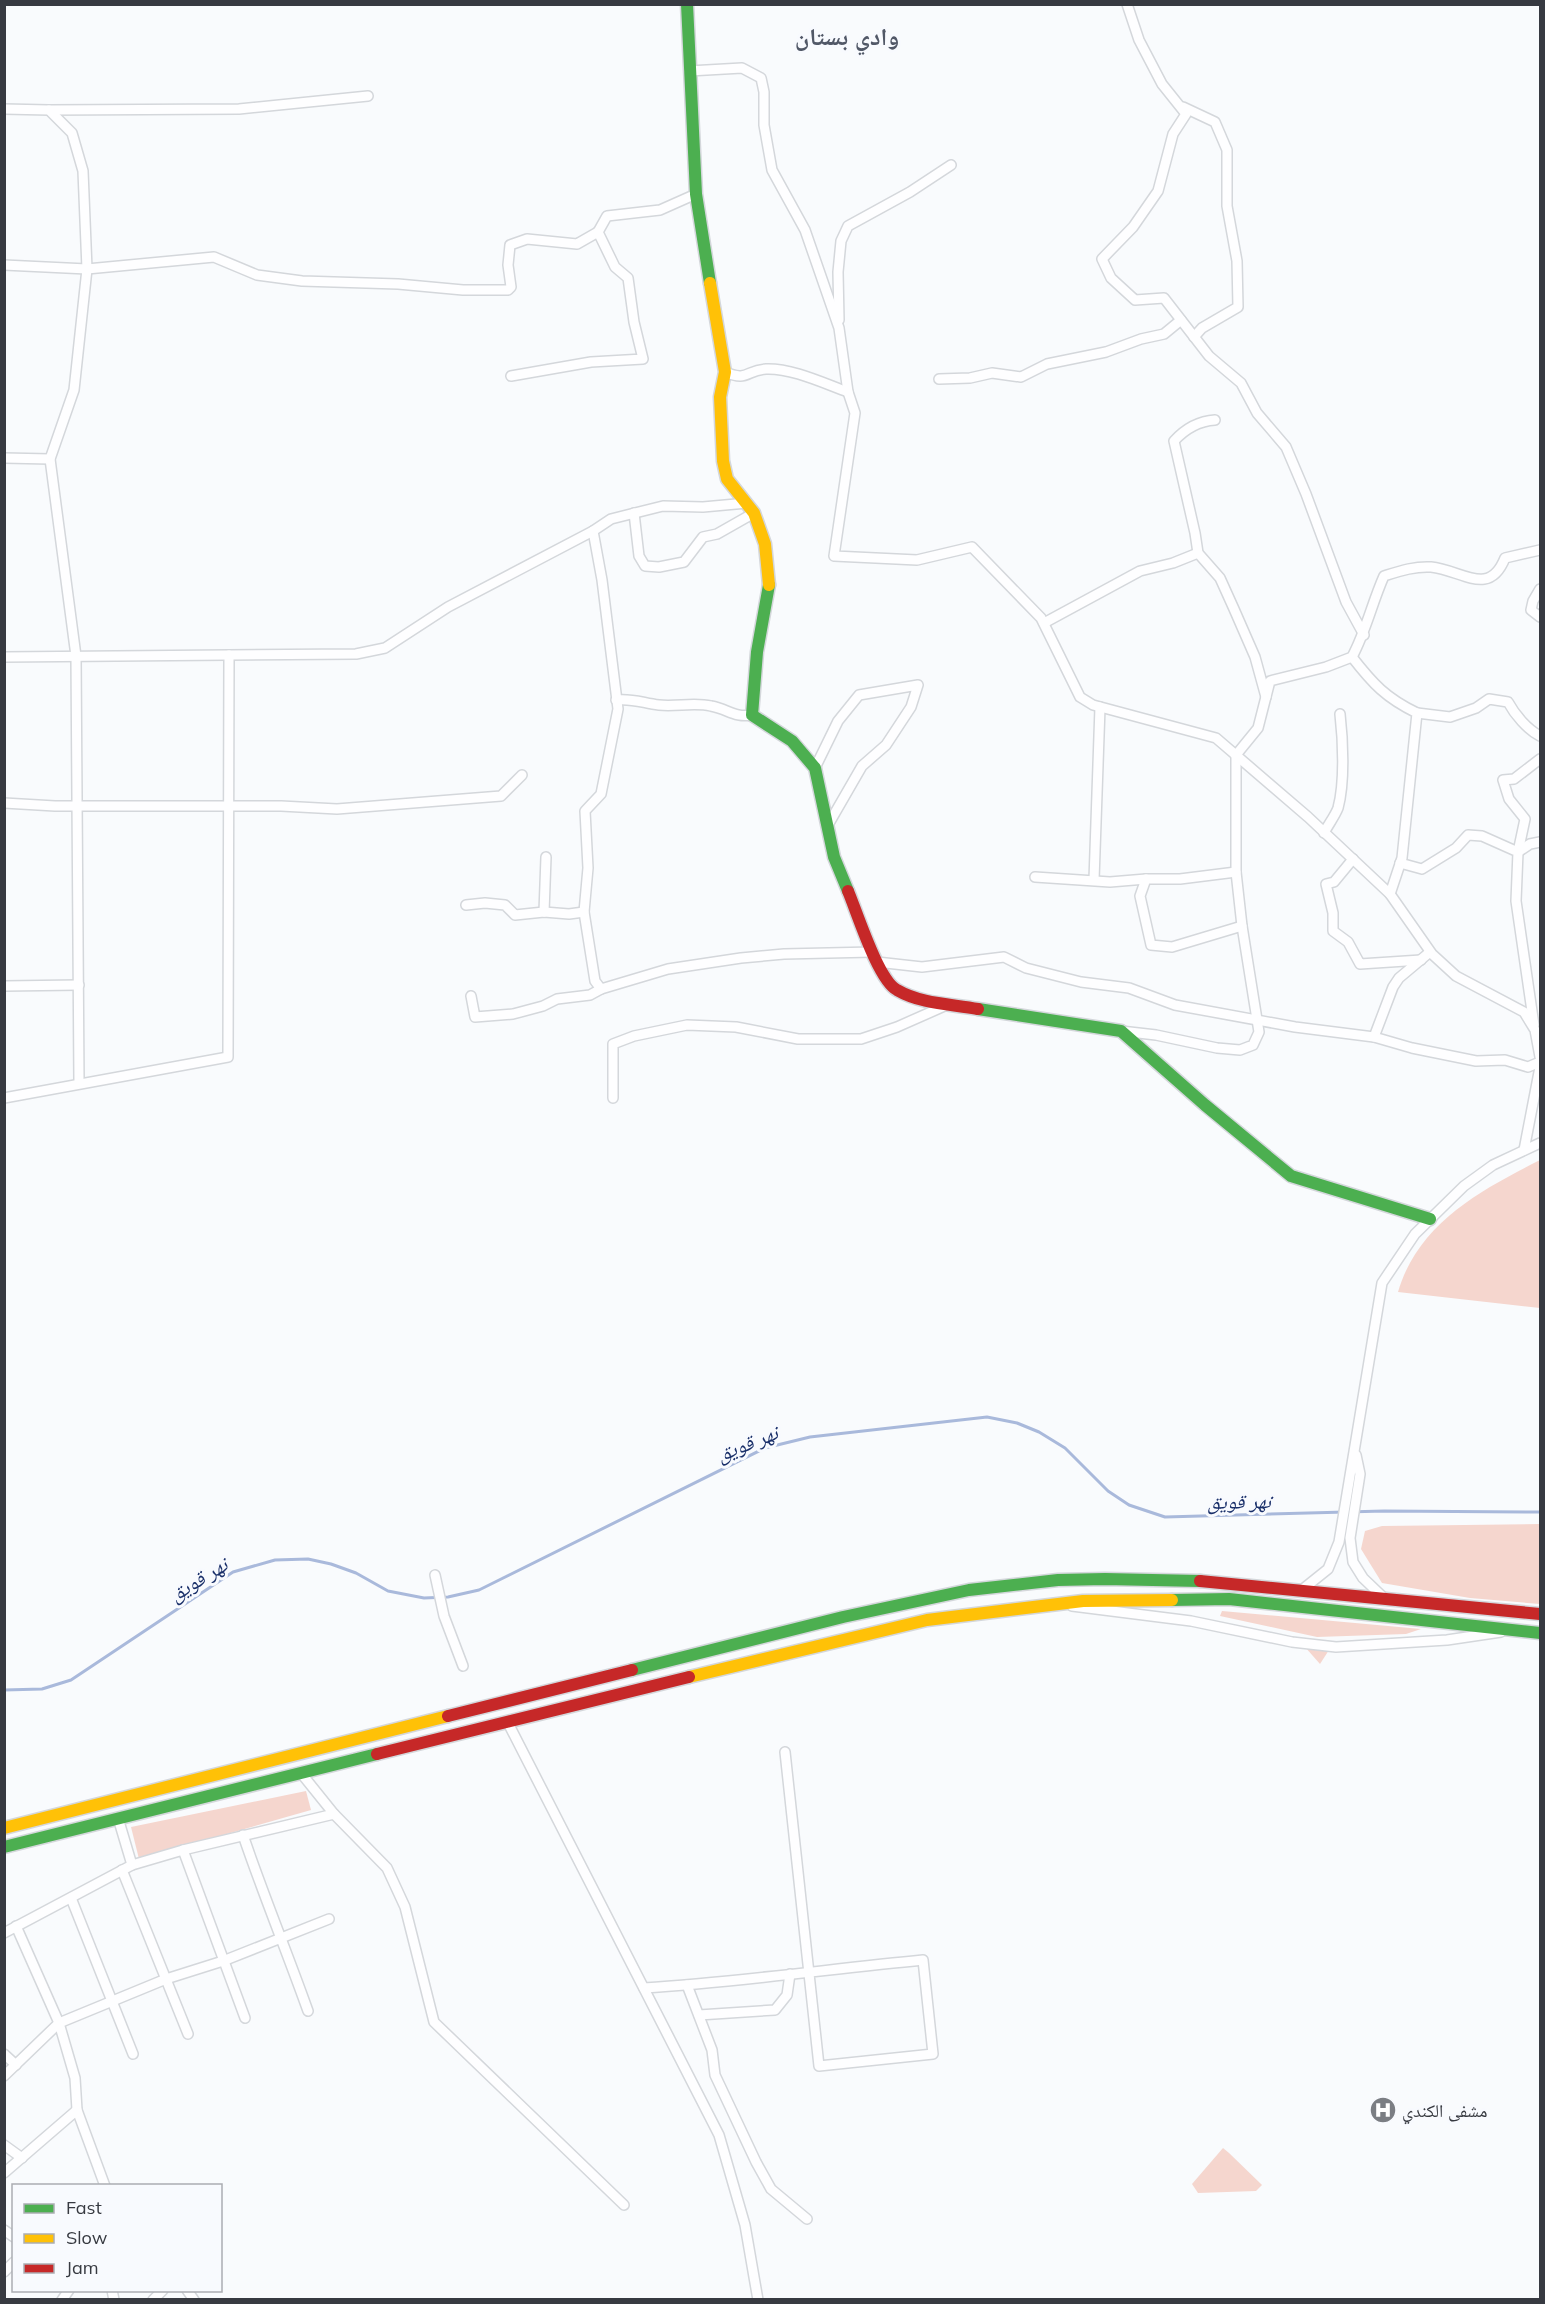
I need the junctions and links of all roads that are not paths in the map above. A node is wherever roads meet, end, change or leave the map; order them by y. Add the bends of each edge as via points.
1 (687, 4) edge
2 (1127, 4) edge
3 (689, 71) junction
4 (368, 96) dead end
5 (1183, 107) junction
6 (4, 109) edge
7 (49, 110) junction
8 (951, 165) dead end
9 (696, 194) junction
10 (598, 232) junction
11 (4, 265) edge
12 (87, 269) junction
13 (1181, 320) junction
14 (839, 328) junction
15 (1194, 338) junction
16 (725, 372) junction
17 (511, 376) dead end
18 (939, 379) dead end
19 (848, 392) junction
20 (1215, 420) dead end
21 (4, 458) edge
22 (50, 459) junction
23 (751, 508) junction
24 (634, 513) junction
25 (592, 531) junction
26 (1540, 550) edge
27 (1198, 553) junction
28 (1540, 589) edge
29 (1540, 617) edge
30 (1044, 623) junction
31 (1364, 635) junction
32 (229, 655) junction
33 (76, 656) junction
34 (4, 657) edge
35 (1352, 657) junction
36 (1266, 697) junction
37 (616, 700) junction
38 (1100, 707) junction
39 (1417, 713) junction
40 (1340, 714) dead end
41 (752, 715) junction
42 (1540, 736) edge
43 (1236, 756) junction
44 (1540, 759) edge
45 (815, 768) junction
46 (522, 775) dead end
47 (4, 803) edge
48 (77, 806) junction
49 (229, 807) junction
50 (828, 825) junction
51 (1324, 832) junction
52 (1540, 842) edge
53 (1518, 852) junction
54 (546, 857) dead end
55 (1353, 859) junction
56 (1400, 863) junction
57 (1236, 872) junction
58 (1035, 877) dead end
59 (1146, 879) junction
60 (1094, 880) junction
61 (1390, 894) junction
62 (466, 905) dead end
63 (544, 912) junction
64 (584, 912) junction
65 (1242, 927) junction
66 (1430, 951) junction
67 (875, 957) junction
68 (1421, 960) junction
69 (79, 985) junction
70 (4, 986) edge
71 (601, 989) junction
72 (471, 996) dead end
73 (949, 1004) junction
74 (1259, 1020) junction
75 (1535, 1030) junction
76 (1121, 1031) junction
77 (1374, 1037) junction
78 (1540, 1057) edge
79 (1540, 1062) edge
80 (1540, 1067) edge
81 (80, 1083) junction
82 (4, 1098) edge
83 (613, 1098) dead end
84 (1540, 1143) edge
85 (1524, 1150) junction
86 (1430, 1219) junction
87 (1355, 1474) junction
88 (436, 1580) dead end
89 (1303, 1590) junction
90 (1385, 1599) junction
91 (1058, 1604) junction
92 (1540, 1614) edge
93 (1512, 1630) junction
94 (1540, 1633) edge
95 (463, 1666) dead end
96 (507, 1721) junction
97 (785, 1752) dead end
98 (302, 1773) junction
99 (164, 1788) junction
100 (168, 1806) junction
101 (334, 1814) junction
102 (118, 1818) junction
103 (4, 1828) edge
104 (243, 1835) junction
105 (4, 1847) edge
106 (183, 1850) junction
107 (132, 1865) junction
108 (122, 1870) junction
109 (71, 1898) junction
110 (329, 1919) dead end
111 (16, 1926) junction
112 (4, 1933) edge
113 (282, 1938) junction
114 (223, 1961) junction
115 (809, 1972) junction
116 (790, 1974) junction
117 (166, 1978) junction
118 (687, 1985) junction
119 (645, 1988) junction
120 (112, 2000) junction
121 (308, 2011) dead end
122 (699, 2015) junction
123 (244, 2018) dead end
124 (59, 2023) junction
125 (188, 2034) dead end
126 (4, 2054) edge
127 (133, 2054) dead end
128 (16, 2065) junction
129 (4, 2076) edge
130 (77, 2110) junction
131 (4, 2145) edge
132 (22, 2158) junction
133 (4, 2173) edge
134 (104, 2184) edge
135 (624, 2205) dead end
136 (807, 2219) dead end
137 (758, 2300) edge

1 - 3 main road
2 - 5 street via 1139,40 1162,84
3 - 9 main road
3 - 14 street via 742,68 761,78 772,170 805,230
4 - 7 street via 238,109
5 - 13 street via 1186,114 1173,134 1158,191 1133,227 1102,258 1111,278 1135,300 1164,298
5 - 15 street via 1215,122 1227,150 1227,206 1238,261 1238,307 1202,328
6 - 7 street
7 - 12 street via 72,133 83,171
8 - 14 street via 848,226 841,241 838,272
9 - 10 street via 660,210 607,216
9 - 16 main road
10 - 12 street via 577,244 527,239 510,245 511,287 507,290 302,281 257,275 214,257
10 - 17 street via 615,267 628,278 643,359 591,362
11 - 12 street
12 - 22 street via 74,390
13 - 15 street
13 - 18 street via 1164,334 1106,352 1047,364 1021,377 992,373
14 - 19 street
15 - 31 street via 1241,383 1257,413 1286,447 1346,602
16 - 19 street via 738,378 765,369 793,373
16 - 23 main road via 720,397 723,461 728,479
19 - 30 street via 855,413 834,556 917,560 972,547
20 - 27 street via 1183,431 1174,441
21 - 22 street
22 - 33 street
23 - 24 street via 663,506
23 - 24 street via 717,534 703,537 684,562 659,567 645,566 639,556
23 - 41 main road via 765,544 769,590 757,652
24 - 25 street via 611,519
25 - 32 street via 448,607 385,648 356,654
25 - 37 street via 602,580
26 - 31 street via 1505,558 1500,571 1481,580 1432,567 1384,576
27 - 30 street via 1140,571
27 - 36 street via 1220,578 1255,657
28 - 29 street via 1531,610
30 - 38 street via 1080,697
31 - 35 street
32 - 33 street
32 - 49 street
33 - 34 street
33 - 48 street
35 - 36 street via 1270,681
35 - 39 street via 1374,685
36 - 43 street via 1258,728
37 - 41 street via 698,704 739,717
37 - 64 street via 618,709 601,794 585,811 588,868
38 - 43 street via 1216,738
38 - 60 street
39 - 42 street via 1450,717 1490,699 1508,702 1516,716
39 - 56 street
40 - 51 street via 1343,735 1338,808
41 - 45 main road via 792,741
43 - 51 street
43 - 57 street
44 - 53 street via 1514,779 1503,780 1509,799 1525,819
45 - 50 main road
45 - 50 street via 838,721 859,695 918,685 911,706 886,745 862,766
46 - 49 street via 501,796 337,808
47 - 48 street
48 - 49 street
48 - 69 street
49 - 81 street via 228,1057
50 - 67 main road via 834,857
51 - 55 street
52 - 53 street
53 - 56 street via 1482,836 1468,835 1456,848 1422,869
53 - 75 street via 1516,901
54 - 63 street
55 - 61 street
55 - 68 street via 1334,882 1326,884 1333,931 1347,942 1360,964
56 - 61 street
57 - 59 street
57 - 65 street
58 - 60 street
59 - 60 street
59 - 65 street via 1140,896 1151,945 1172,947
61 - 66 street
62 - 63 street via 505,905 515,915
63 - 64 street
64 - 71 street via 595,981
65 - 74 street
66 - 68 street
66 - 75 street via 1456,976 1524,1012
67 - 71 street via 784,954 741,958 668,969
67 - 73 main road via 894,988 916,999
67 - 74 street via 922,967 1004,957 1026,968 1082,982 1129,988 1175,1005
68 - 77 street via 1393,987
69 - 70 street
69 - 81 street
71 - 72 street via 513,1014 475,1017
73 - 76 main road
73 - 83 street via 861,1039 798,1039 736,1027 687,1025 634,1036 613,1044
74 - 76 street via 1253,1045 1240,1050
74 - 77 street
75 - 78 street
76 - 86 main road via 1291,1176
77 - 79 street via 1476,1061 1504,1060 1527,1067
80 - 85 street
81 - 82 street
84 - 85 street
85 - 86 street via 1493,1165 1464,1186
86 - 87 street via 1415,1233 1382,1283 1355,1450
87 - 89 street via 1339,1542 1328,1569
87 - 90 street via 1350,1538 1353,1562
88 - 95 street via 444,1616
89 - 90 main road
89 - 99 main road via 1188,1581 1096,1580 1012,1584 932,1597
90 - 92 main road
91 - 93 main road via 1229,1599
91 - 93 street via 1191,1621 1336,1647 1447,1640
91 - 96 main road via 927,1620
93 - 94 main road
96 - 98 main road
96 - 119 street
97 - 115 street
98 - 100 main road
98 - 101 street
99 - 100 main road
99 - 103 main road
100 - 102 main road
101 - 104 street
101 - 135 street via 387,1868 405,1907 434,2022
102 - 105 main road
102 - 107 street
104 - 106 street
104 - 113 street
106 - 107 street
106 - 114 street
107 - 108 street
108 - 109 street
108 - 117 street
109 - 111 street
109 - 120 street
110 - 113 street
111 - 112 street
111 - 124 street
113 - 114 street
113 - 121 street
114 - 117 street
114 - 123 street
115 - 115 street via 923,1960 933,2054 819,2066
115 - 116 street
116 - 118 street
116 - 122 street via 788,1995 775,2010
117 - 120 street
117 - 125 street
118 - 119 street
118 - 122 street
119 - 137 street via 719,2135 745,2226
120 - 124 street
120 - 127 street
122 - 136 street via 712,2050 715,2075 756,2162 771,2189
124 - 128 street
124 - 130 street via 75,2078
126 - 128 street
128 - 129 street
130 - 132 street
130 - 134 street
131 - 132 street
132 - 133 street

